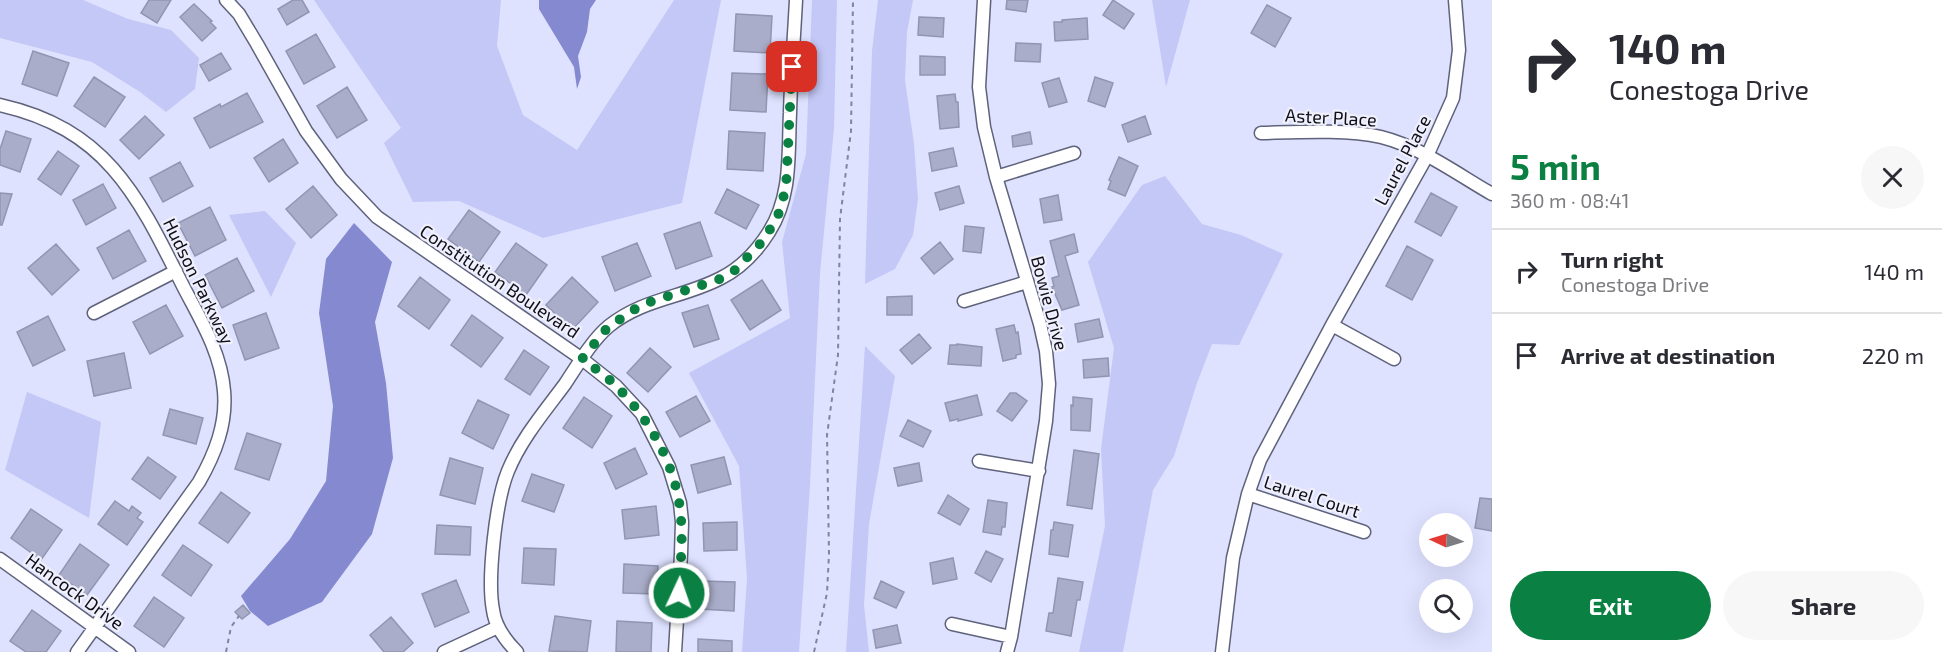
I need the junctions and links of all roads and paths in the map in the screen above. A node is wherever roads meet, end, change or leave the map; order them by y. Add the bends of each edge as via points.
1 (226, 0) edge
2 (796, 0) edge
3 (853, 0) edge
4 (984, 0) edge
5 (1455, 0) edge
6 (0, 105) edge
7 (1261, 133) dead end
8 (1074, 153) dead end
9 (1427, 156) junction
10 (996, 177) junction
11 (1492, 194) edge
12 (176, 271) junction
13 (1027, 282) junction
14 (964, 301) dead end
15 (94, 313) dead end
16 (1332, 325) junction
17 (582, 359) junction
18 (1394, 359) dead end
19 (979, 461) dead end
20 (1039, 471) junction
21 (1248, 494) junction
22 (1364, 532) dead end
23 (0, 560) edge
24 (239, 616) dead end
25 (952, 624) dead end
26 (498, 627) junction
27 (94, 628) junction
28 (1011, 637) junction
29 (77, 652) edge
30 (129, 652) edge
31 (226, 652) edge
32 (444, 652) edge
33 (517, 652) edge
34 (675, 652) edge
35 (814, 652) edge
36 (1007, 652) edge
37 (1222, 652) edge

1 - 17 street, Constitution Boulevard via 239,14 306,132 341,179 377,217
2 - 17 street via 786,188 777,219 735,270 720,279 641,305 608,327
3 - 35 path via 851,131 840,219 838,355 827,435 827,593
4 - 10 street, Bowie Drive via 979,87
5 - 9 street, Laurel Place via 1458,73 1453,98
6 - 12 street, Hudson Parkway via 69,132 108,162 132,190
7 - 9 street, Aster Place via 1326,132 1380,137
8 - 10 street
9 - 11 street, Aster Place
9 - 16 street, Laurel Place
10 - 13 street, Bowie Drive
12 - 15 street
12 - 27 street, Hudson Parkway via 213,344 221,369 225,393 221,435 199,482
13 - 14 street
13 - 20 street, Bowie Drive via 1041,324 1048,373
16 - 18 street
16 - 21 street, Laurel Place via 1260,460
17 - 26 street via 507,472 498,506 492,569 493,610
17 - 34 street, Constitution Boulevard via 616,386 642,414 675,483 682,522
19 - 20 street
20 - 28 street, Bowie Drive
21 - 22 street, Laurel Court
21 - 37 street, Laurel Place via 1233,558
23 - 27 street, Hancock Drive
24 - 31 path via 231,627
25 - 28 street
26 - 32 street
26 - 33 street
27 - 29 street, Hudson Parkway
27 - 30 street, Hancock Drive
28 - 36 street, Bowie Drive

